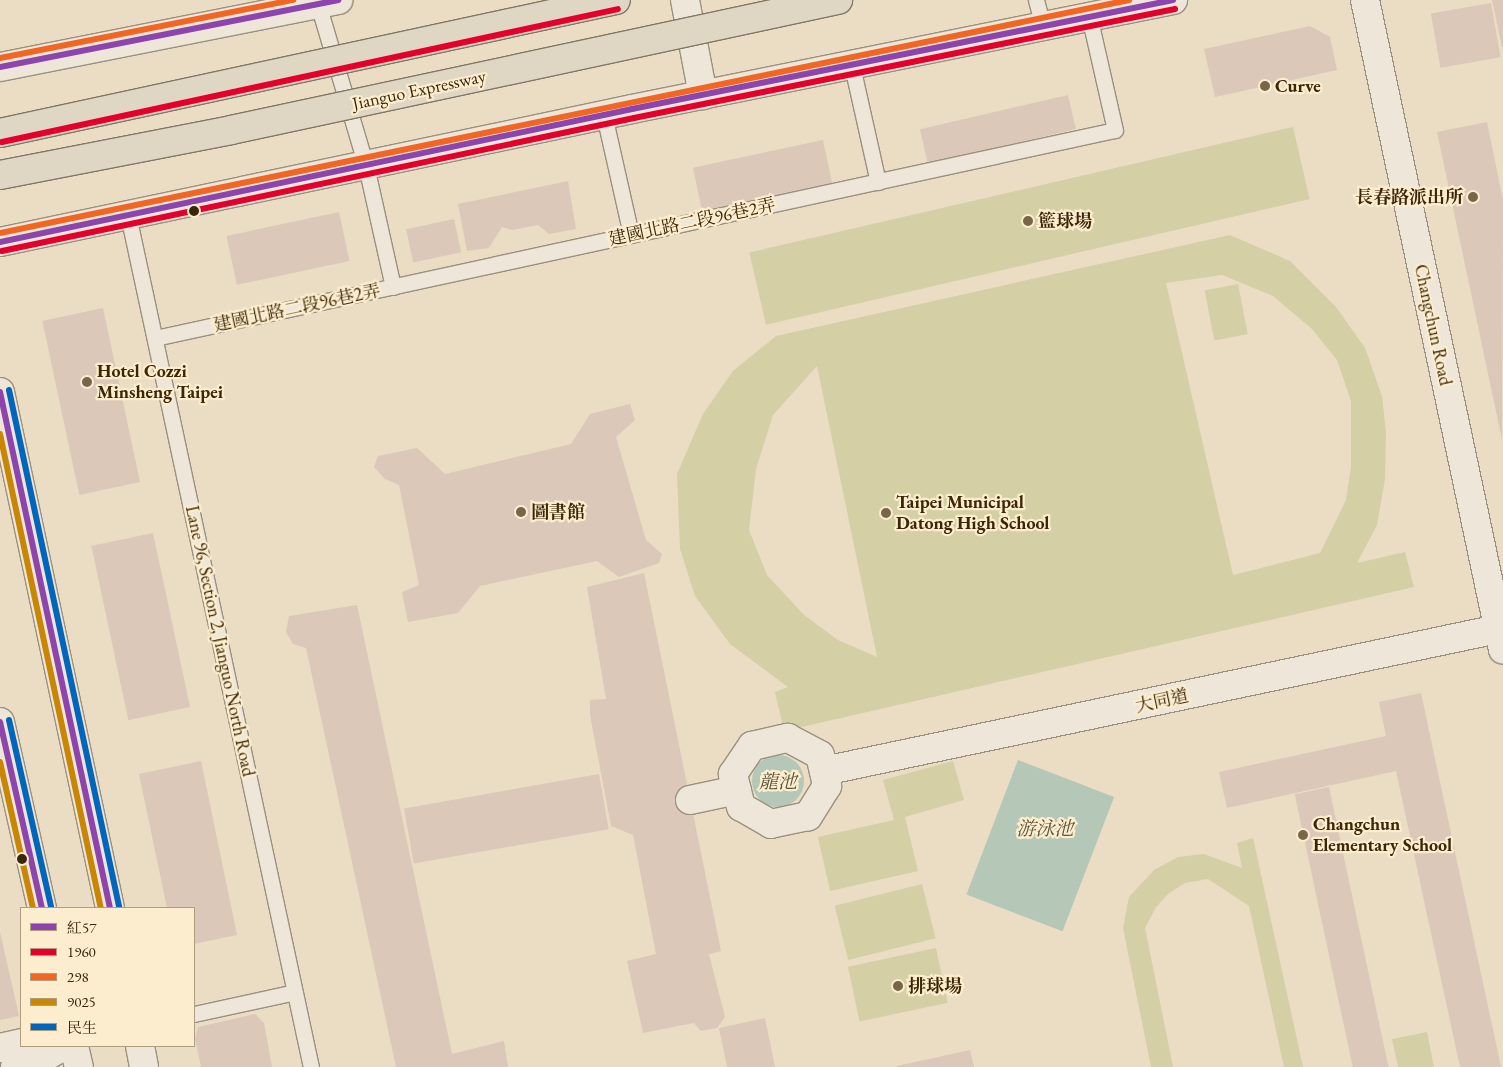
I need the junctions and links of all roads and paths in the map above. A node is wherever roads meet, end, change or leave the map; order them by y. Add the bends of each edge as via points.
1 (616, 0) edge
2 (685, 0) edge
3 (838, 0) edge
4 (1036, 0) edge
5 (1173, 0) edge
6 (1365, 0) edge
7 (325, 1) edge
8 (1089, 16) junction
9 (1043, 26) junction
10 (852, 66) junction
11 (0, 67) edge
12 (703, 95) junction
13 (604, 115) junction
14 (0, 133) edge
15 (366, 166) junction
16 (0, 175) edge
17 (878, 182) junction
18 (128, 215) junction
19 (631, 235) junction
20 (0, 242) edge
21 (393, 287) junction
22 (155, 338) junction
23 (0, 392) edge
24 (1501, 639) edge
25 (0, 722) edge
26 (824, 771) junction
27 (737, 790) junction
28 (690, 800) dead end
29 (42, 907) edge
30 (110, 907) edge
31 (295, 992) junction
32 (195, 1014) edge
33 (20, 1043) edge
34 (62, 1047) edge
35 (74, 1047) edge
36 (140, 1047) edge
37 (0, 1048) edge
38 (15, 1067) edge
39 (79, 1067) edge
40 (144, 1067) edge
41 (311, 1067) edge

1 - 14 highway, bridge
2 - 12 street
3 - 16 highway, Jianguo Expressway, bridge via 231,130
4 - 9 lane
5 - 8 street
6 - 24 street, Changchun Road
7 - 11 street
7 - 15 lane
8 - 9 street
8 - 17 lane, 建國北路二段96巷2弄 via 1115,130
9 - 10 street
10 - 12 street
10 - 17 lane
12 - 13 street
13 - 15 street
13 - 19 lane
15 - 18 street
15 - 21 lane
17 - 19 lane, 建國北路二段96巷2弄
18 - 20 street
18 - 22 lane, Lane 96, Section 2, Jianguo North Road
19 - 21 lane, 建國北路二段96巷2弄
21 - 22 lane, 建國北路二段96巷2弄
22 - 31 lane, Lane 96, Section 2, Jianguo North Road
23 - 30 street
24 - 26 street, 大同道
25 - 29 street
26 - 27 street via 820,755 788,738 752,746 733,774
26 - 27 street via 827,786 808,816 771,824 741,807
27 - 28 street
31 - 32 lane
31 - 41 lane, Lane 96, Section 2, Jianguo North Road
33 - 37 street
34 - 38 street via 38,1061
35 - 39 street
36 - 40 street

